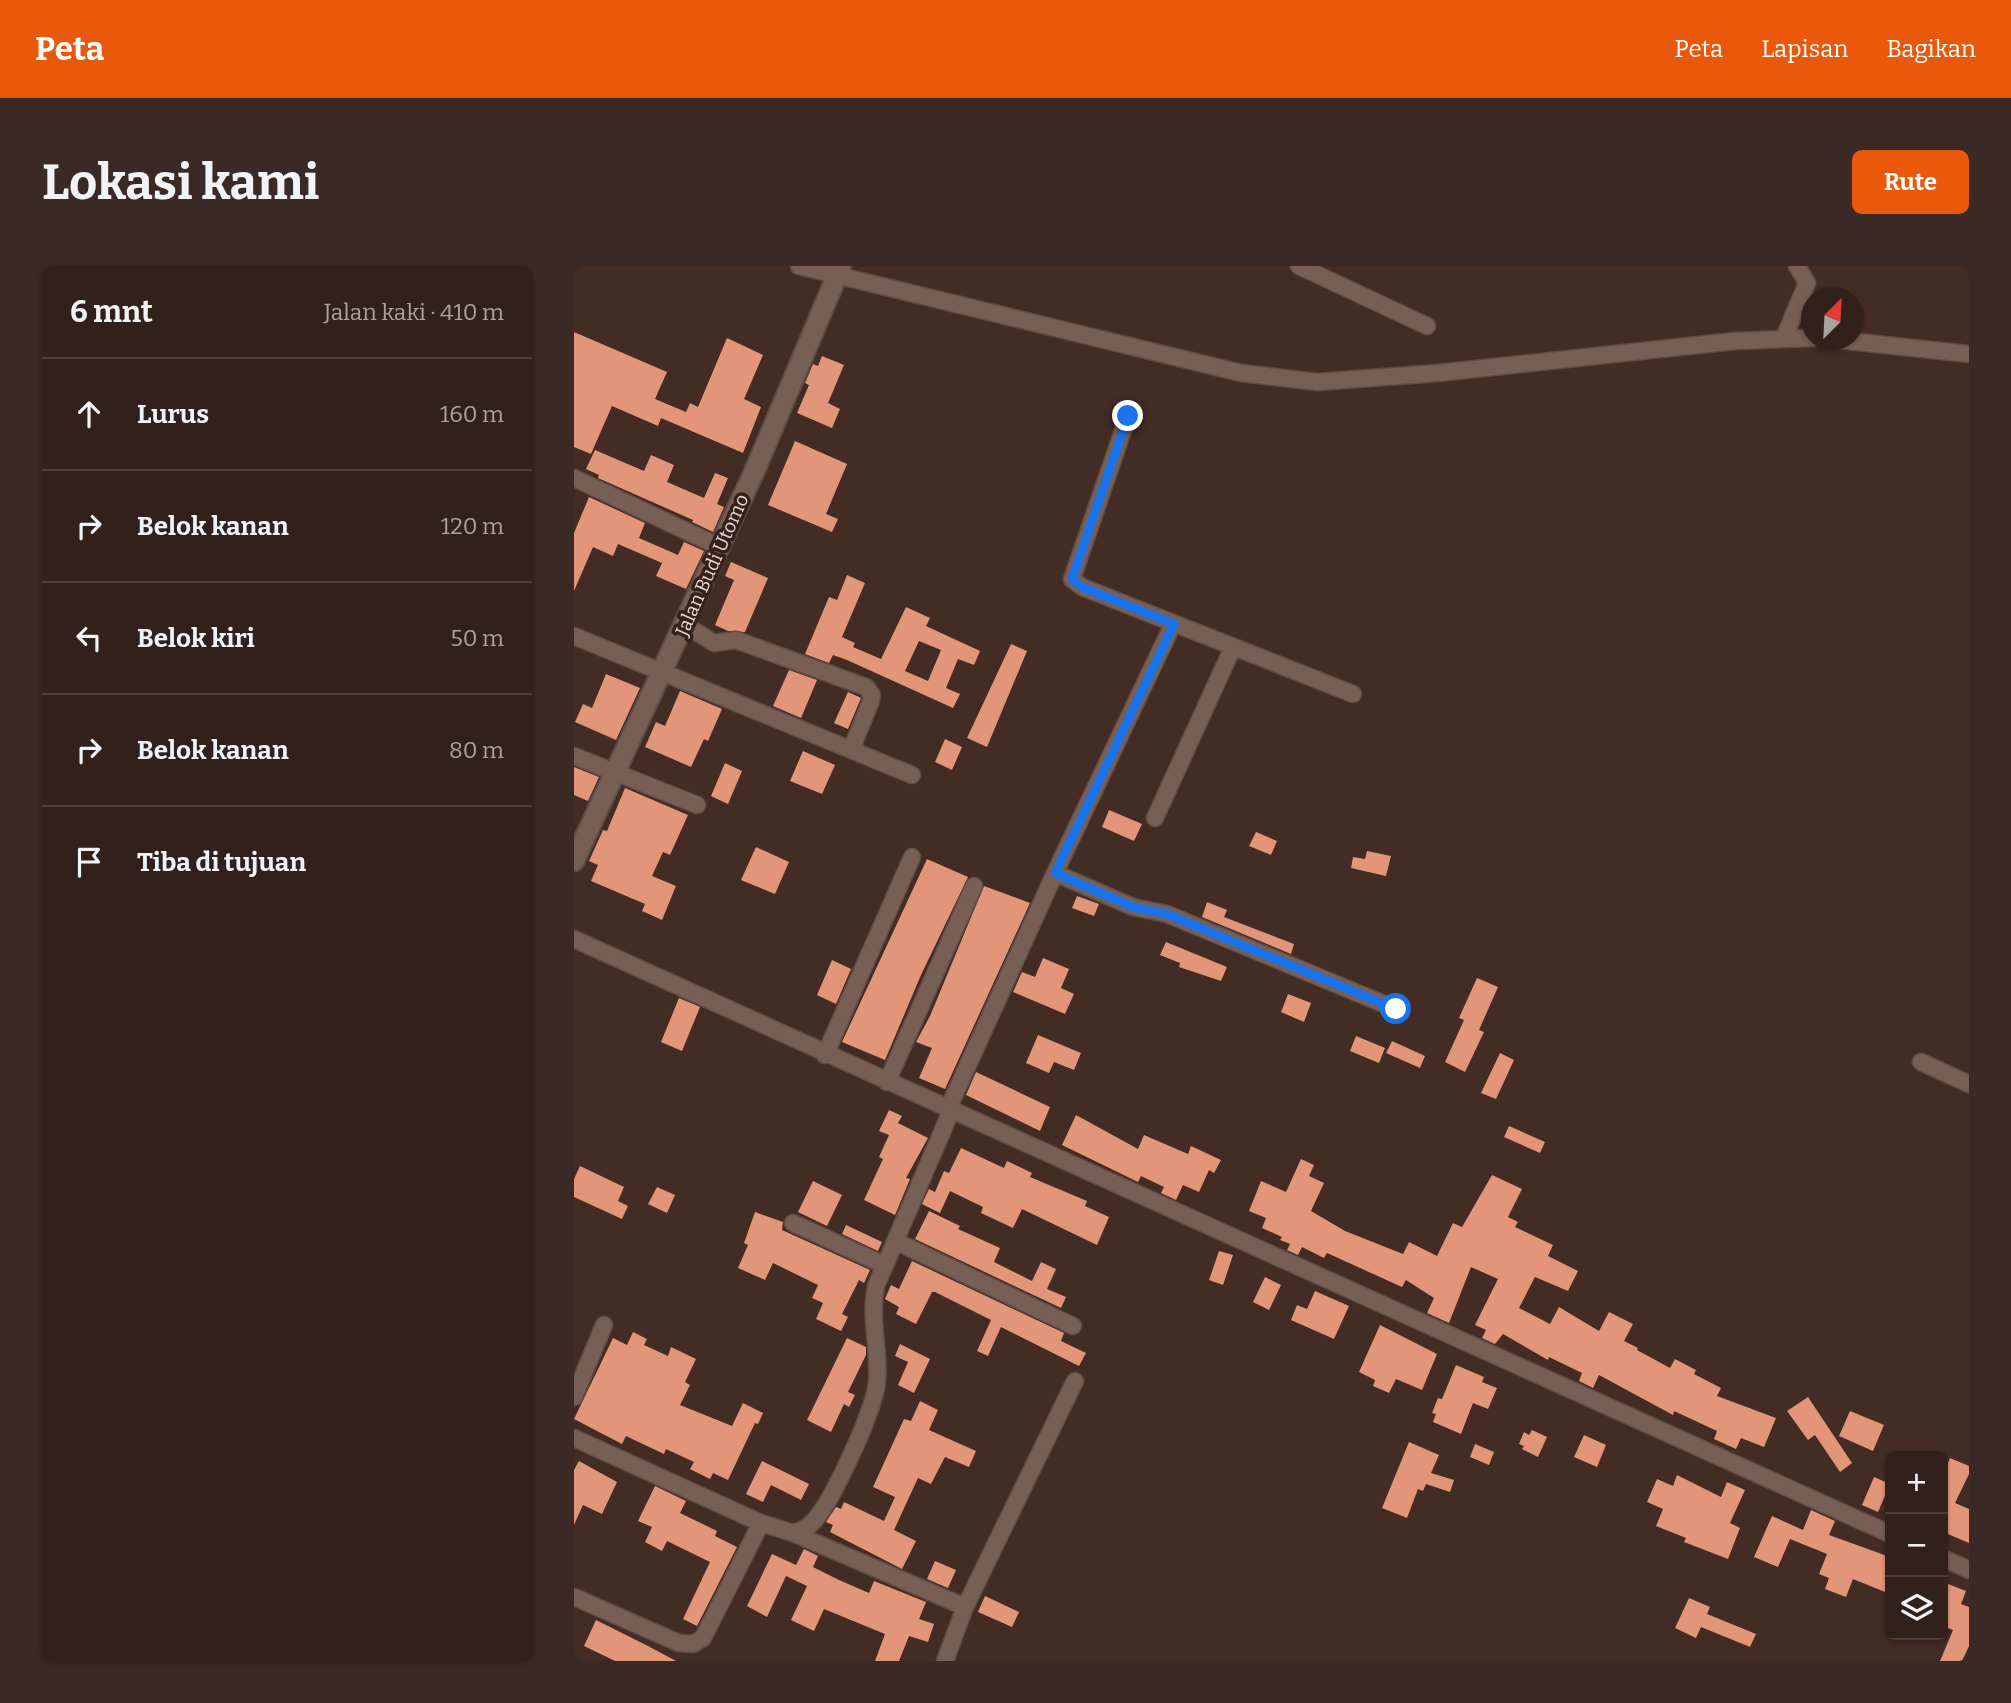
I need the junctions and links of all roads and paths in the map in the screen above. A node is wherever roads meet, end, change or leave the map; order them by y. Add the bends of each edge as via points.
1 (799, 266) edge
2 (1299, 266) edge
3 (1797, 266) edge
4 (840, 270) edge
5 (1427, 326) dead end
6 (1784, 338) junction
7 (1801, 338) edge
8 (1864, 343) edge
9 (1969, 354) edge
10 (1128, 416) dead end
11 (574, 478) edge
12 (720, 547) junction
13 (1174, 624) junction
14 (685, 625) junction
15 (574, 636) edge
16 (1233, 647) junction
17 (663, 673) junction
18 (1353, 694) dead end
19 (851, 750) junction
20 (574, 757) edge
21 (616, 773) junction
22 (912, 775) dead end
23 (697, 805) dead end
24 (1155, 818) dead end
25 (912, 857) dead end
26 (574, 861) edge
27 (1055, 873) junction
28 (974, 887) dead end
29 (574, 939) edge
30 (1396, 1009) dead end
31 (825, 1055) junction
32 (1921, 1062) dead end
33 (887, 1082) junction
34 (1969, 1084) edge
35 (949, 1110) junction
36 (793, 1223) dead end
37 (895, 1241) junction
38 (884, 1265) junction
39 (604, 1325) dead end
40 (1073, 1326) dead end
41 (1075, 1381) dead end
42 (574, 1397) edge
43 (574, 1438) edge
44 (761, 1523) junction
45 (1885, 1532) edge
46 (793, 1533) junction
47 (1948, 1560) edge
48 (1969, 1570) edge
49 (574, 1597) edge
50 (965, 1606) junction
51 (945, 1661) edge

1 - 4 street
2 - 5 street
3 - 6 street via 1807,283
4 - 6 street via 1241,373 1317,382
4 - 12 street, Jalan Budi Utomo
6 - 7 street
8 - 9 street
10 - 13 street via 1072,579
11 - 12 street
12 - 14 street, Jalan Budi Utomo
13 - 16 street
13 - 27 street
14 - 17 street, Jalan Budi Utomo
14 - 19 street via 714,643 736,640 866,687 870,701
15 - 17 street
16 - 18 street
16 - 24 street
17 - 19 street
17 - 21 street, Jalan Budi Utomo
19 - 22 street
20 - 21 street
21 - 23 street
21 - 26 street, Jalan Budi Utomo
25 - 31 street
27 - 30 street
27 - 35 street
28 - 33 street
29 - 31 street
31 - 33 street
32 - 34 street
33 - 35 street
35 - 37 street
35 - 45 street
36 - 38 street
37 - 38 street
37 - 40 street
38 - 46 street via 872,1304 878,1377 874,1404 821,1513 804,1530
39 - 42 street
41 - 50 street
43 - 44 street
44 - 46 street
44 - 49 street via 703,1638 693,1644 679,1643
46 - 50 street
47 - 48 street
50 - 51 street

